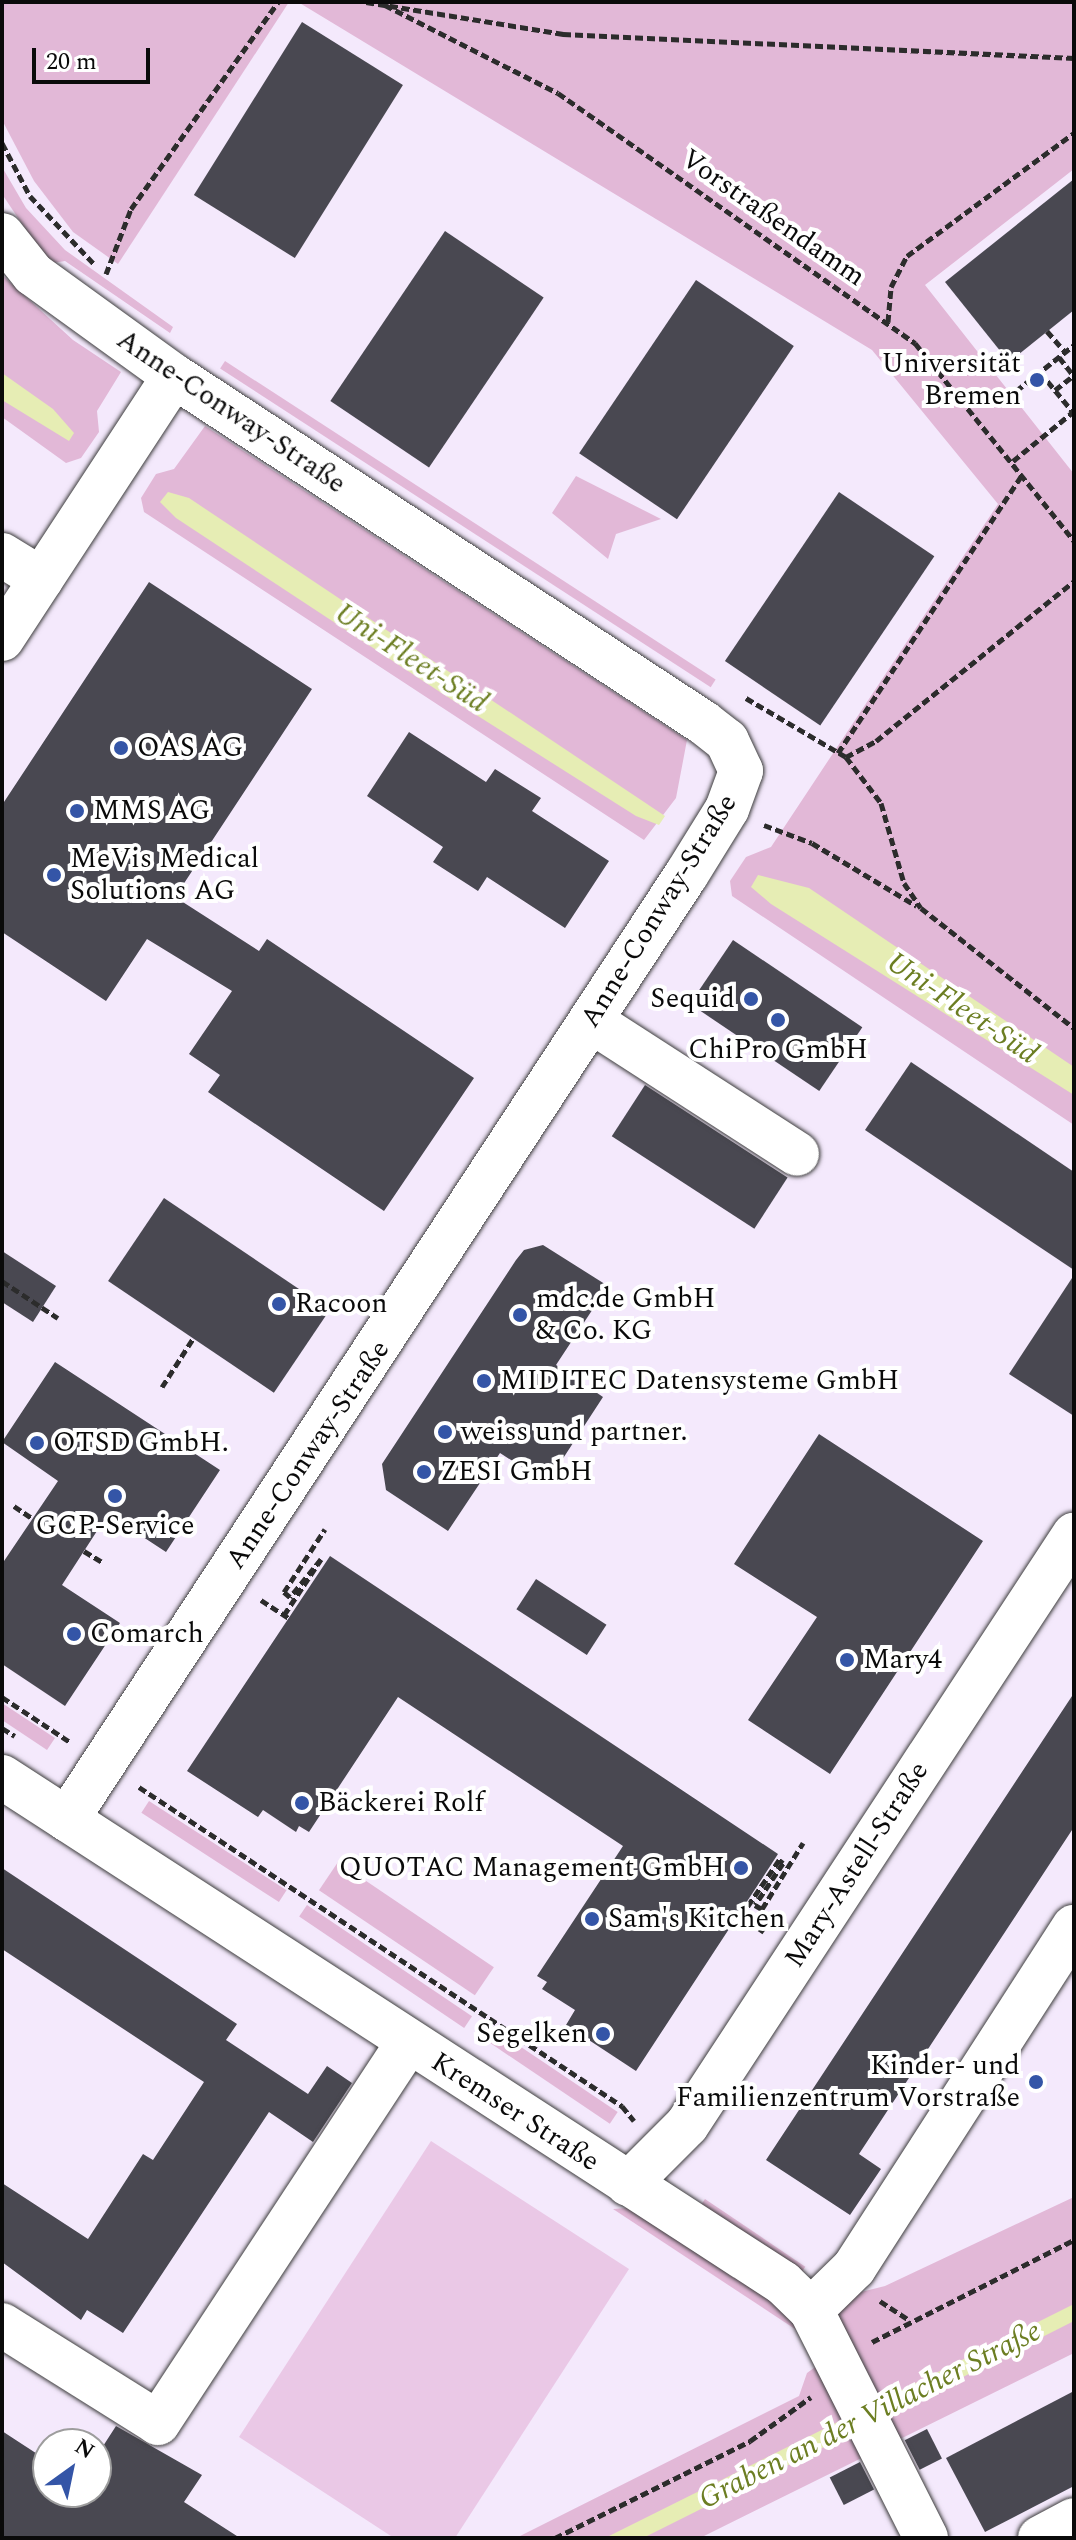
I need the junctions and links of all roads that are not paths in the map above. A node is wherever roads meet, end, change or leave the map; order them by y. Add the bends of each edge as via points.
1 (2, 235) edge
2 (174, 376) junction
3 (2, 555) edge
4 (41, 579) junction
5 (2, 639) edge
6 (591, 1021) junction
7 (797, 1154) dead end
8 (1074, 1535) edge
9 (2, 1777) edge
10 (67, 1819) junction
11 (1074, 1927) edge
12 (408, 2043) junction
13 (628, 2184) junction
14 (811, 2310) junction
15 (3, 2328) edge
16 (1074, 2520) edge
17 (926, 2538) edge
18 (1040, 2538) edge

1 - 2 street, Anne-Conway-Straße via 33,274
2 - 4 street
2 - 6 street, Anne-Conway-Straße via 727,741 741,771 727,809
3 - 4 street
4 - 5 street
6 - 7 street
6 - 10 street, Anne-Conway-Straße
8 - 13 street, Mary-Astell-Straße via 662,2156
9 - 10 street, Kremser Straße
10 - 12 street, Kremser Straße
11 - 14 street via 854,2268
12 - 13 street, Kremser Straße
12 - 15 street via 158,2423
13 - 14 street, Kremser Straße via 783,2283
14 - 17 street, Kremser Straße via 878,2453
16 - 18 street

